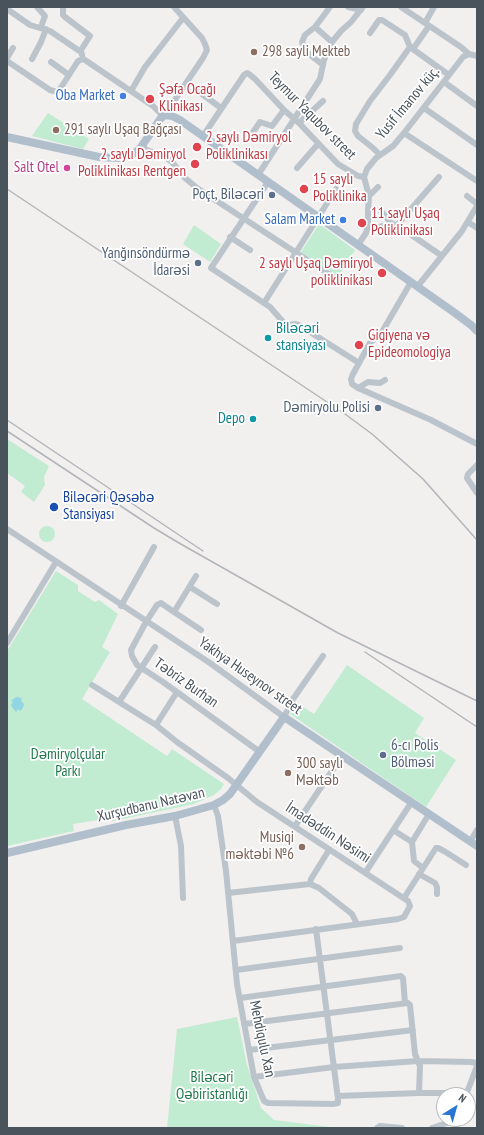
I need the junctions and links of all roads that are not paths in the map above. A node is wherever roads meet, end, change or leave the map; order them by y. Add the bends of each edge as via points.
1 (36, 7) edge
2 (63, 7) edge
3 (174, 7) edge
4 (330, 7) edge
5 (348, 7) edge
6 (401, 7) edge
7 (434, 7) edge
8 (7, 9) edge
9 (362, 9) edge
10 (183, 18) junction
11 (427, 24) junction
12 (315, 27) junction
13 (43, 28) junction
14 (370, 33) dead end
15 (332, 42) junction
16 (13, 48) dead end
17 (411, 48) junction
18 (469, 54) junction
19 (82, 56) junction
20 (477, 56) edge
21 (32, 58) dead end
22 (7, 59) edge
23 (51, 62) dead end
24 (323, 65) junction
25 (69, 75) junction
26 (449, 75) junction
27 (444, 82) junction
28 (131, 91) junction
29 (198, 91) dead end
30 (323, 101) dead end
31 (477, 106) edge
32 (221, 108) junction
33 (424, 108) junction
34 (284, 110) junction
35 (166, 116) junction
36 (297, 121) junction
37 (404, 133) junction
38 (251, 135) dead end
39 (203, 136) junction
40 (7, 137) edge
41 (318, 144) junction
42 (477, 145) edge
43 (142, 147) junction
44 (380, 155) junction
45 (298, 168) dead end
46 (258, 175) junction
47 (364, 177) junction
48 (440, 177) dead end
49 (477, 181) edge
50 (268, 182) junction
51 (378, 187) dead end
52 (336, 189) dead end
53 (369, 196) junction
54 (467, 196) dead end
55 (477, 205) edge
56 (380, 210) dead end
57 (318, 217) junction
58 (243, 218) junction
59 (468, 222) junction
60 (395, 224) junction
61 (368, 226) junction
62 (477, 228) edge
63 (230, 237) junction
64 (358, 245) junction
65 (250, 250) dead end
66 (296, 253) junction
67 (442, 256) junction
68 (335, 278) dead end
69 (414, 284) junction
70 (264, 303) junction
71 (477, 331) edge
72 (359, 364) junction
73 (385, 380) dead end
74 (358, 388) junction
75 (477, 444) edge
76 (477, 465) edge
77 (477, 493) edge
78 (7, 529) edge
79 (154, 547) dead end
80 (56, 562) junction
81 (196, 576) dead end
82 (190, 587) junction
83 (217, 604) dead end
84 (121, 606) junction
85 (174, 612) junction
86 (146, 622) junction
87 (201, 630) dead end
88 (7, 643) edge
89 (155, 647) dead end
90 (323, 656) dead end
91 (142, 668) junction
92 (92, 685) dead end
93 (177, 692) junction
94 (119, 702) junction
95 (284, 717) junction
96 (156, 726) junction
97 (260, 752) junction
98 (342, 756) junction
99 (236, 786) junction
100 (411, 803) junction
101 (214, 805) junction
102 (429, 814) junction
103 (175, 816) junction
104 (295, 826) junction
105 (393, 830) junction
106 (477, 830) edge
107 (412, 842) junction
108 (473, 844) edge
109 (329, 850) junction
110 (7, 853) edge
111 (466, 865) dead end
112 (424, 868) junction
113 (365, 873) junction
114 (420, 874) junction
115 (310, 884) junction
116 (228, 893) junction
117 (437, 894) dead end
118 (183, 898) dead end
119 (406, 899) junction
120 (357, 924) junction
121 (316, 929) junction
122 (234, 941) junction
123 (400, 948) dead end
124 (320, 959) junction
125 (236, 970) junction
126 (324, 986) junction
127 (240, 998) junction
128 (405, 1003) junction
129 (327, 1013) junction
130 (244, 1024) junction
131 (413, 1030) junction
132 (331, 1040) junction
133 (249, 1050) junction
134 (418, 1061) junction
135 (334, 1067) junction
136 (254, 1077) junction
137 (469, 1087) edge
138 (419, 1093) junction
139 (436, 1094) edge
140 (338, 1096) junction
141 (377, 1128) edge
142 (402, 1128) edge

1 - 13 street via 45,16
2 - 19 street via 63,15 90,36 82,48
3 - 10 street
4 - 12 street
5 - 9 street
6 - 11 street
7 - 11 street
8 - 13 street via 30,25
9 - 15 street
10 - 28 street via 145,67
10 - 35 street via 202,38 206,50
11 - 17 street
11 - 18 street
12 - 15 street
12 - 24 street via 305,35 302,42 309,54
13 - 19 street
13 - 21 street via 41,42
14 - 17 street via 379,20 382,20 405,35
15 - 24 street
16 - 22 street
17 - 26 street
17 - 44 street via 370,101 356,124 355,131 358,136
18 - 20 street
18 - 26 street, Yusif İmanov küç. via 463,57
19 - 25 street
19 - 28 street
22 - 25 street via 50,90 57,92
23 - 25 street
24 - 36 street via 320,79
26 - 27 street, Yusif İmanov küç.
27 - 31 street
27 - 33 street, Yusif İmanov küç.
28 - 35 street
29 - 32 street
30 - 36 street
32 - 34 street, Teymur Yaqubov street via 247,73
32 - 39 street, Teymur Yaqubov street
33 - 37 street, Yusif İmanov küç.
33 - 42 street
34 - 36 street, Teymur Yaqubov street
34 - 38 street via 272,126 260,122
35 - 39 main road via 180,120
35 - 43 main road
36 - 41 street, Teymur Yaqubov street
36 - 46 street
37 - 44 street, Yusif İmanov küç. via 393,146
37 - 49 street
39 - 46 main road
40 - 43 main road via 99,157 126,157
41 - 45 street
41 - 47 street, Teymur Yaqubov street via 343,167
43 - 58 street via 164,156 192,185
44 - 47 street, Yusif İmanov küç. via 367,169
46 - 50 main road
47 - 53 street
48 - 60 street
50 - 57 main road
50 - 58 street
51 - 53 street
52 - 57 street
53 - 61 street
54 - 55 street
55 - 59 street
56 - 60 street
57 - 64 main road
57 - 66 street
58 - 63 street
58 - 66 street
59 - 62 street
59 - 67 street
60 - 61 street
60 - 67 street
61 - 64 street
63 - 65 street
63 - 70 street via 211,268
64 - 69 main road
66 - 68 street
66 - 70 street
67 - 69 street
69 - 71 main road
69 - 72 street via 382,332 370,343
70 - 72 street via 287,325 299,325
72 - 74 street via 351,379 352,384
73 - 74 street via 380,383 368,382
74 - 75 street via 431,420
76 - 77 street via 467,478
78 - 80 street, Yakhya Huseynov street
79 - 84 street
80 - 84 street, Yakhya Huseynov street
80 - 88 street
81 - 82 street
82 - 83 street
82 - 85 street
84 - 86 street, Yakhya Huseynov street
85 - 86 street, Təbriz Burhan via 159,603
85 - 87 street
86 - 91 street, Təbriz Burhan via 131,650 134,661
86 - 95 street, Yakhya Huseynov street via 210,663
89 - 91 street
90 - 95 street
91 - 93 street, Təbriz Burhan
91 - 94 street
92 - 94 street, İmadəddin Nəsimi
93 - 96 street
93 - 97 street, Təbriz Burhan
94 - 96 street, İmadəddin Nəsimi
95 - 97 main road, Xurşudbanu Natəvan
95 - 98 main road, Yakhya Huseynov street
96 - 99 street, İmadəddin Nəsimi
97 - 99 main road, Xurşudbanu Natəvan
98 - 100 main road, Yakhya Huseynov street
98 - 104 street
99 - 101 main road, Xurşudbanu Natəvan via 230,794
99 - 104 street, İmadəddin Nəsimi
100 - 102 main road, Yakhya Huseynov street
100 - 105 street
101 - 103 main road, Xurşudbanu Natəvan
101 - 116 street, Mehdiqulu Xan via 218,816
102 - 107 street
102 - 108 main road, Yakhya Huseynov street
103 - 110 main road, Xurşudbanu Natəvan
103 - 118 street via 181,846
104 - 109 street, İmadəddin Nəsimi
105 - 107 street
105 - 113 street
106 - 108 street
107 - 112 street via 414,861
109 - 113 street, İmadəddin Nəsimi
109 - 115 street
111 - 112 street via 436,848
112 - 114 street
113 - 119 street, İmadəddin Nəsimi
114 - 117 street via 434,883
114 - 119 street
115 - 116 street
115 - 120 street via 352,914
116 - 122 street, Mehdiqulu Xan
119 - 120 street via 410,906 404,917 398,920
120 - 121 street
121 - 122 street
121 - 124 street
122 - 125 street, Mehdiqulu Xan
123 - 124 street
124 - 125 street
124 - 126 street
125 - 127 street, Mehdiqulu Xan
126 - 127 street
126 - 128 street via 401,976
126 - 129 street
127 - 130 street, Mehdiqulu Xan
128 - 129 street
128 - 131 street via 410,1005
129 - 130 street
129 - 132 street
130 - 133 street, Mehdiqulu Xan
131 - 132 street
131 - 134 street
132 - 133 street
132 - 135 street
133 - 136 street, Mehdiqulu Xan
134 - 135 street
134 - 137 street via 477,1063
134 - 138 street
135 - 136 street
135 - 140 street
136 - 140 street, Mehdiqulu Xan via 264,1101 268,1103 333,1104 338,1103
138 - 139 street
138 - 140 street
141 - 142 street

